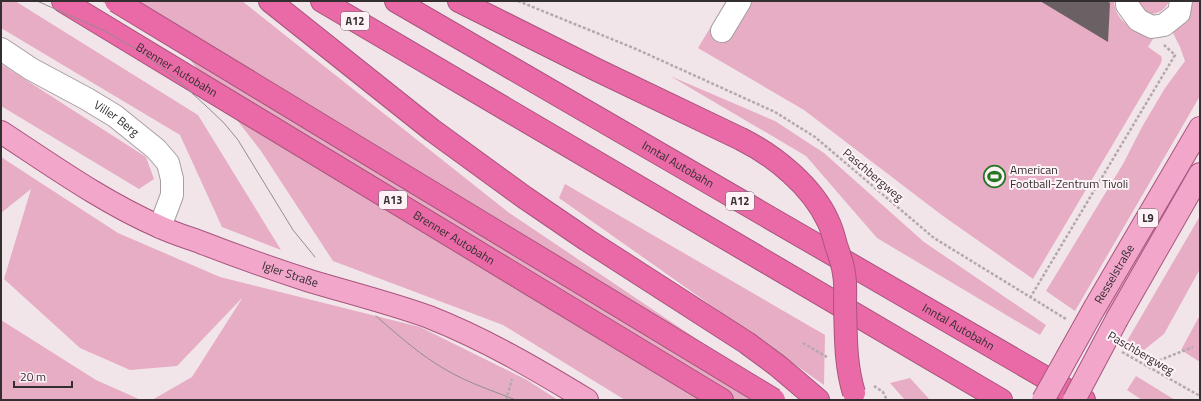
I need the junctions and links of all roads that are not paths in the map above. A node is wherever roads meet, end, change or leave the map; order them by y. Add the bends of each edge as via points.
1 (63, 1) edge
2 (116, 1) edge
3 (270, 1) edge
4 (322, 1) edge
5 (396, 1) edge
6 (459, 1) edge
7 (740, 1) edge
8 (1127, 1) edge
9 (1181, 1) edge
10 (722, 31) dead end
11 (1, 49) edge
12 (1200, 128) edge
13 (1, 132) edge
14 (1200, 174) edge
15 (160, 227) junction
16 (856, 396) edge
17 (587, 400) edge
18 (722, 400) edge
19 (774, 400) edge
20 (818, 400) edge
21 (1001, 400) edge
22 (1043, 400) edge
23 (1074, 400) edge
24 (1084, 400) edge

1 - 18 highway, Brenner Autobahn / A13
2 - 19 highway, A13, bridge
3 - 20 highway via 432,130 524,197 747,343
4 - 21 highway, A12
5 - 24 highway, Inntal Autobahn / A12
6 - 16 highway, bridge via 757,147 798,180 814,198 828,221 838,250 844,275 849,377
7 - 10 lane
8 - 9 lane via 1127,5 1138,20 1152,27 1164,26 1179,13
11 - 15 lane, Viller Berg via 31,69 115,116 156,149 168,163 172,179 172,195
12 - 22 main road, Resselstraße / L9, bridge
13 - 15 main road, Igler Straße via 69,178
14 - 23 main road, Resselstraße / L9, bridge via 1116,319
15 - 17 main road, Igler Straße via 303,278 430,318 520,360

